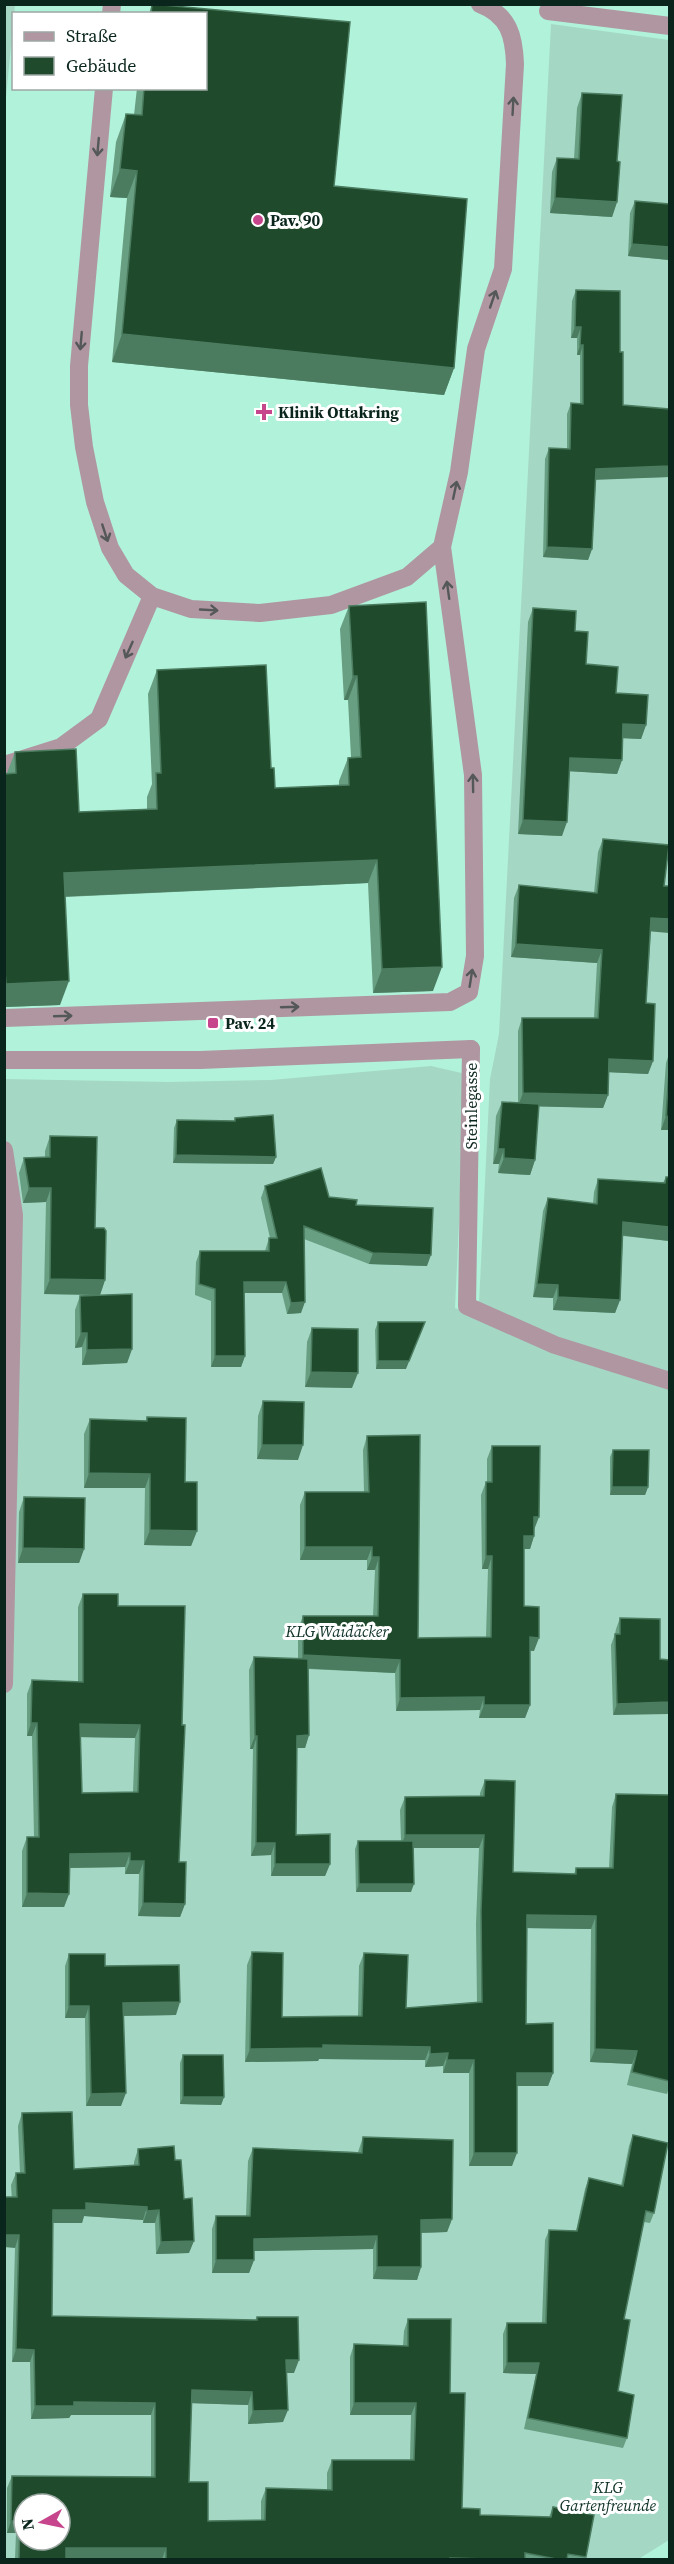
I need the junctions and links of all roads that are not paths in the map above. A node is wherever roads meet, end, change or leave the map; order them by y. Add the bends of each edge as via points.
1 (480, 4) edge
2 (548, 11) dead end
3 (669, 26) edge
4 (104, 90) edge
5 (442, 547) junction
6 (152, 596) junction
7 (4, 765) edge
8 (4, 1018) edge
9 (4, 1060) edge
10 (4, 1150) edge
11 (669, 1381) edge
12 (4, 1684) edge

5 -> 1 street via 459,472 476,349 503,269 514,44 498,13
2 - 3 street
4 -> 6 street via 79,366 79,405 95,501 110,548 126,575
6 -> 5 street via 191,609 260,612 331,605 407,577
8 -> 5 street via 450,1002 469,992 475,956 473,775
6 -> 7 street via 99,719 61,747
9 - 11 street, Steinlegasse via 200,1060 471,1049 467,1306 555,1345
10 - 12 street via 14,1215

